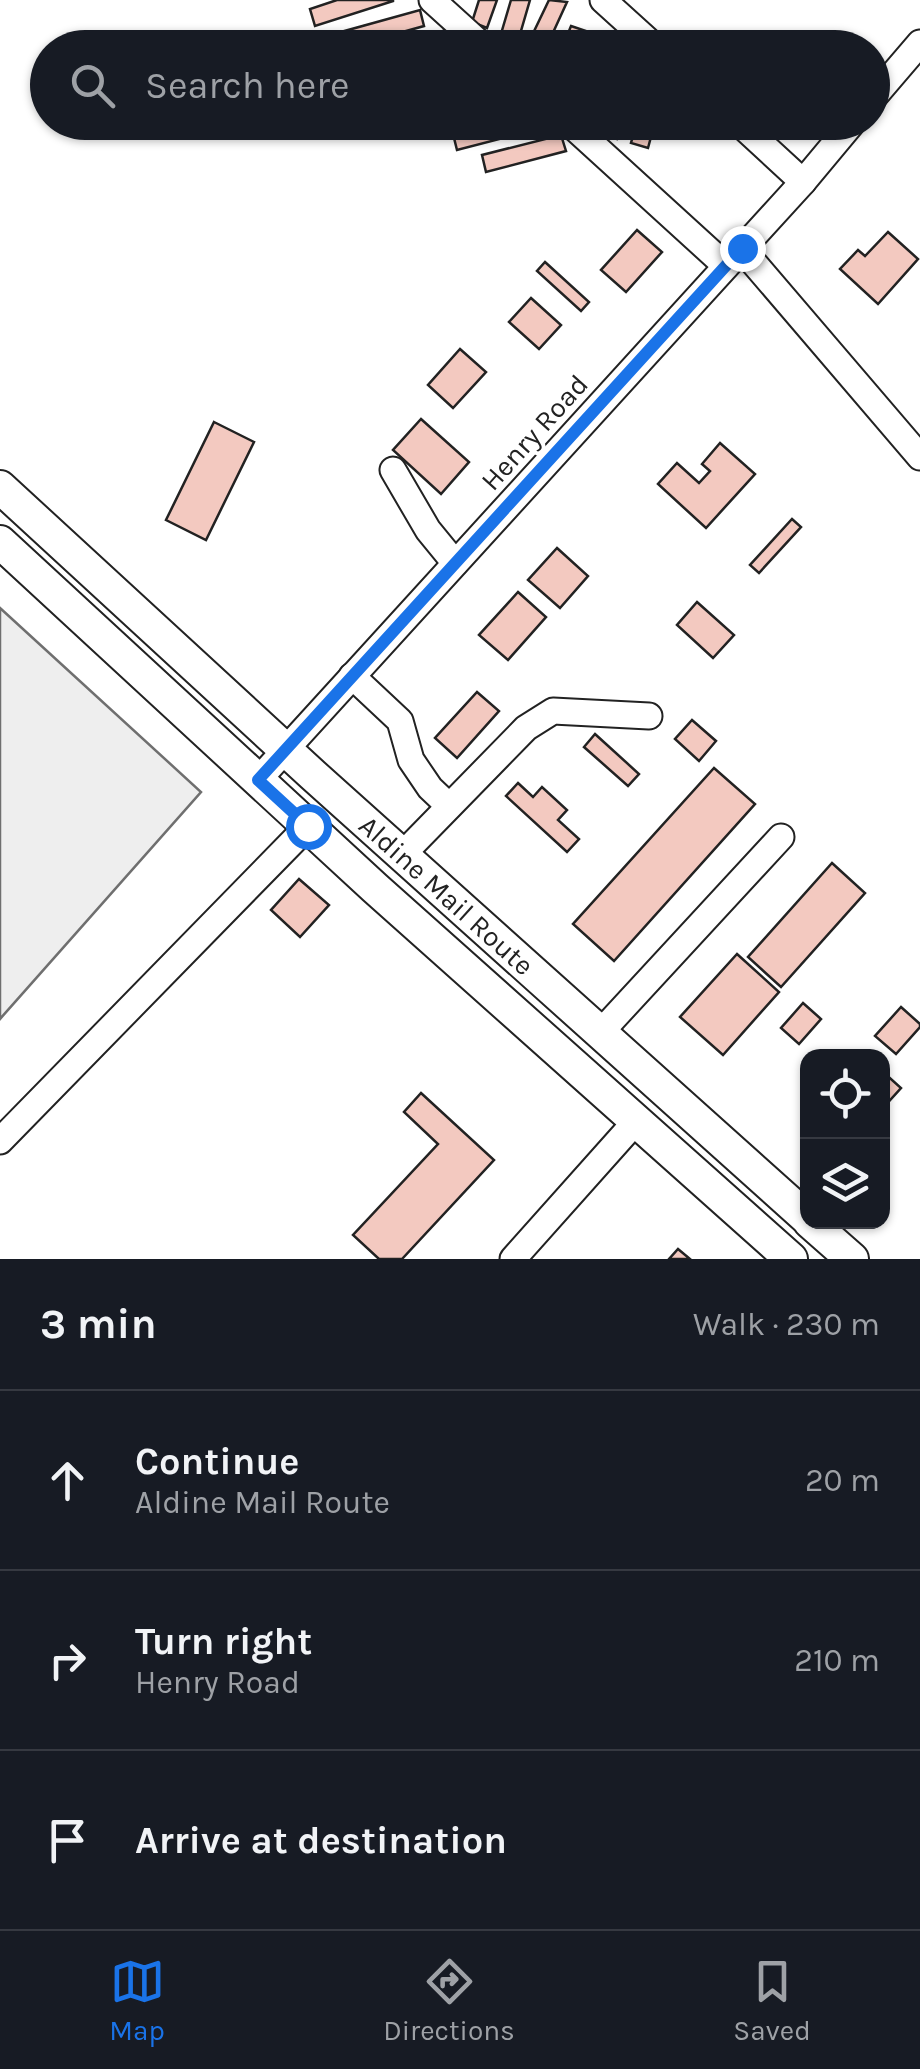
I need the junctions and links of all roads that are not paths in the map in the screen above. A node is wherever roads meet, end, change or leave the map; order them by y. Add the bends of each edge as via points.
1 (432, 0) edge
2 (604, 0) edge
3 (465, 30) edge
4 (636, 30) edge
5 (920, 43) edge
6 (890, 78) edge
7 (590, 140) edge
8 (758, 140) edge
9 (838, 140) edge
10 (803, 182) junction
11 (734, 257) junction
12 (920, 457) edge
13 (393, 470) dead end
14 (0, 487) edge
15 (0, 542) edge
16 (455, 563) junction
17 (352, 676) junction
18 (649, 716) dead end
19 (286, 749) junction
20 (258, 780) junction
21 (448, 806) junction
22 (308, 826) junction
23 (781, 837) dead end
24 (402, 856) junction
25 (599, 1034) junction
26 (574, 1066) junction
27 (637, 1120) junction
28 (0, 1141) edge
29 (800, 1212) edge
30 (819, 1229) edge
31 (513, 1259) edge
32 (790, 1259) edge
33 (852, 1259) edge

1 - 3 street
2 - 4 street
5 - 6 street
7 - 11 street
8 - 10 street
9 - 10 street, Henry Road
10 - 11 street, Henry Road
11 - 12 street
11 - 16 street, Henry Road
13 - 16 street
14 - 19 main road, Aldine Mail Route
15 - 20 main road, Aldine Mail Route
16 - 17 street, Henry Road
17 - 19 street, Henry Road
17 - 21 street via 400,721 411,760
18 - 21 street via 554,711 526,728
19 - 20 street, Henry Road
19 - 24 main road, Aldine Mail Route
20 - 22 main road, Aldine Mail Route
21 - 24 street
22 - 26 main road, Aldine Mail Route
22 - 28 street
23 - 25 street
24 - 25 main road, Aldine Mail Route
25 - 26 main road
25 - 29 main road, Aldine Mail Route
26 - 27 main road, Aldine Mail Route
27 - 31 street
27 - 32 main road, Aldine Mail Route
30 - 33 main road, Aldine Mail Route

